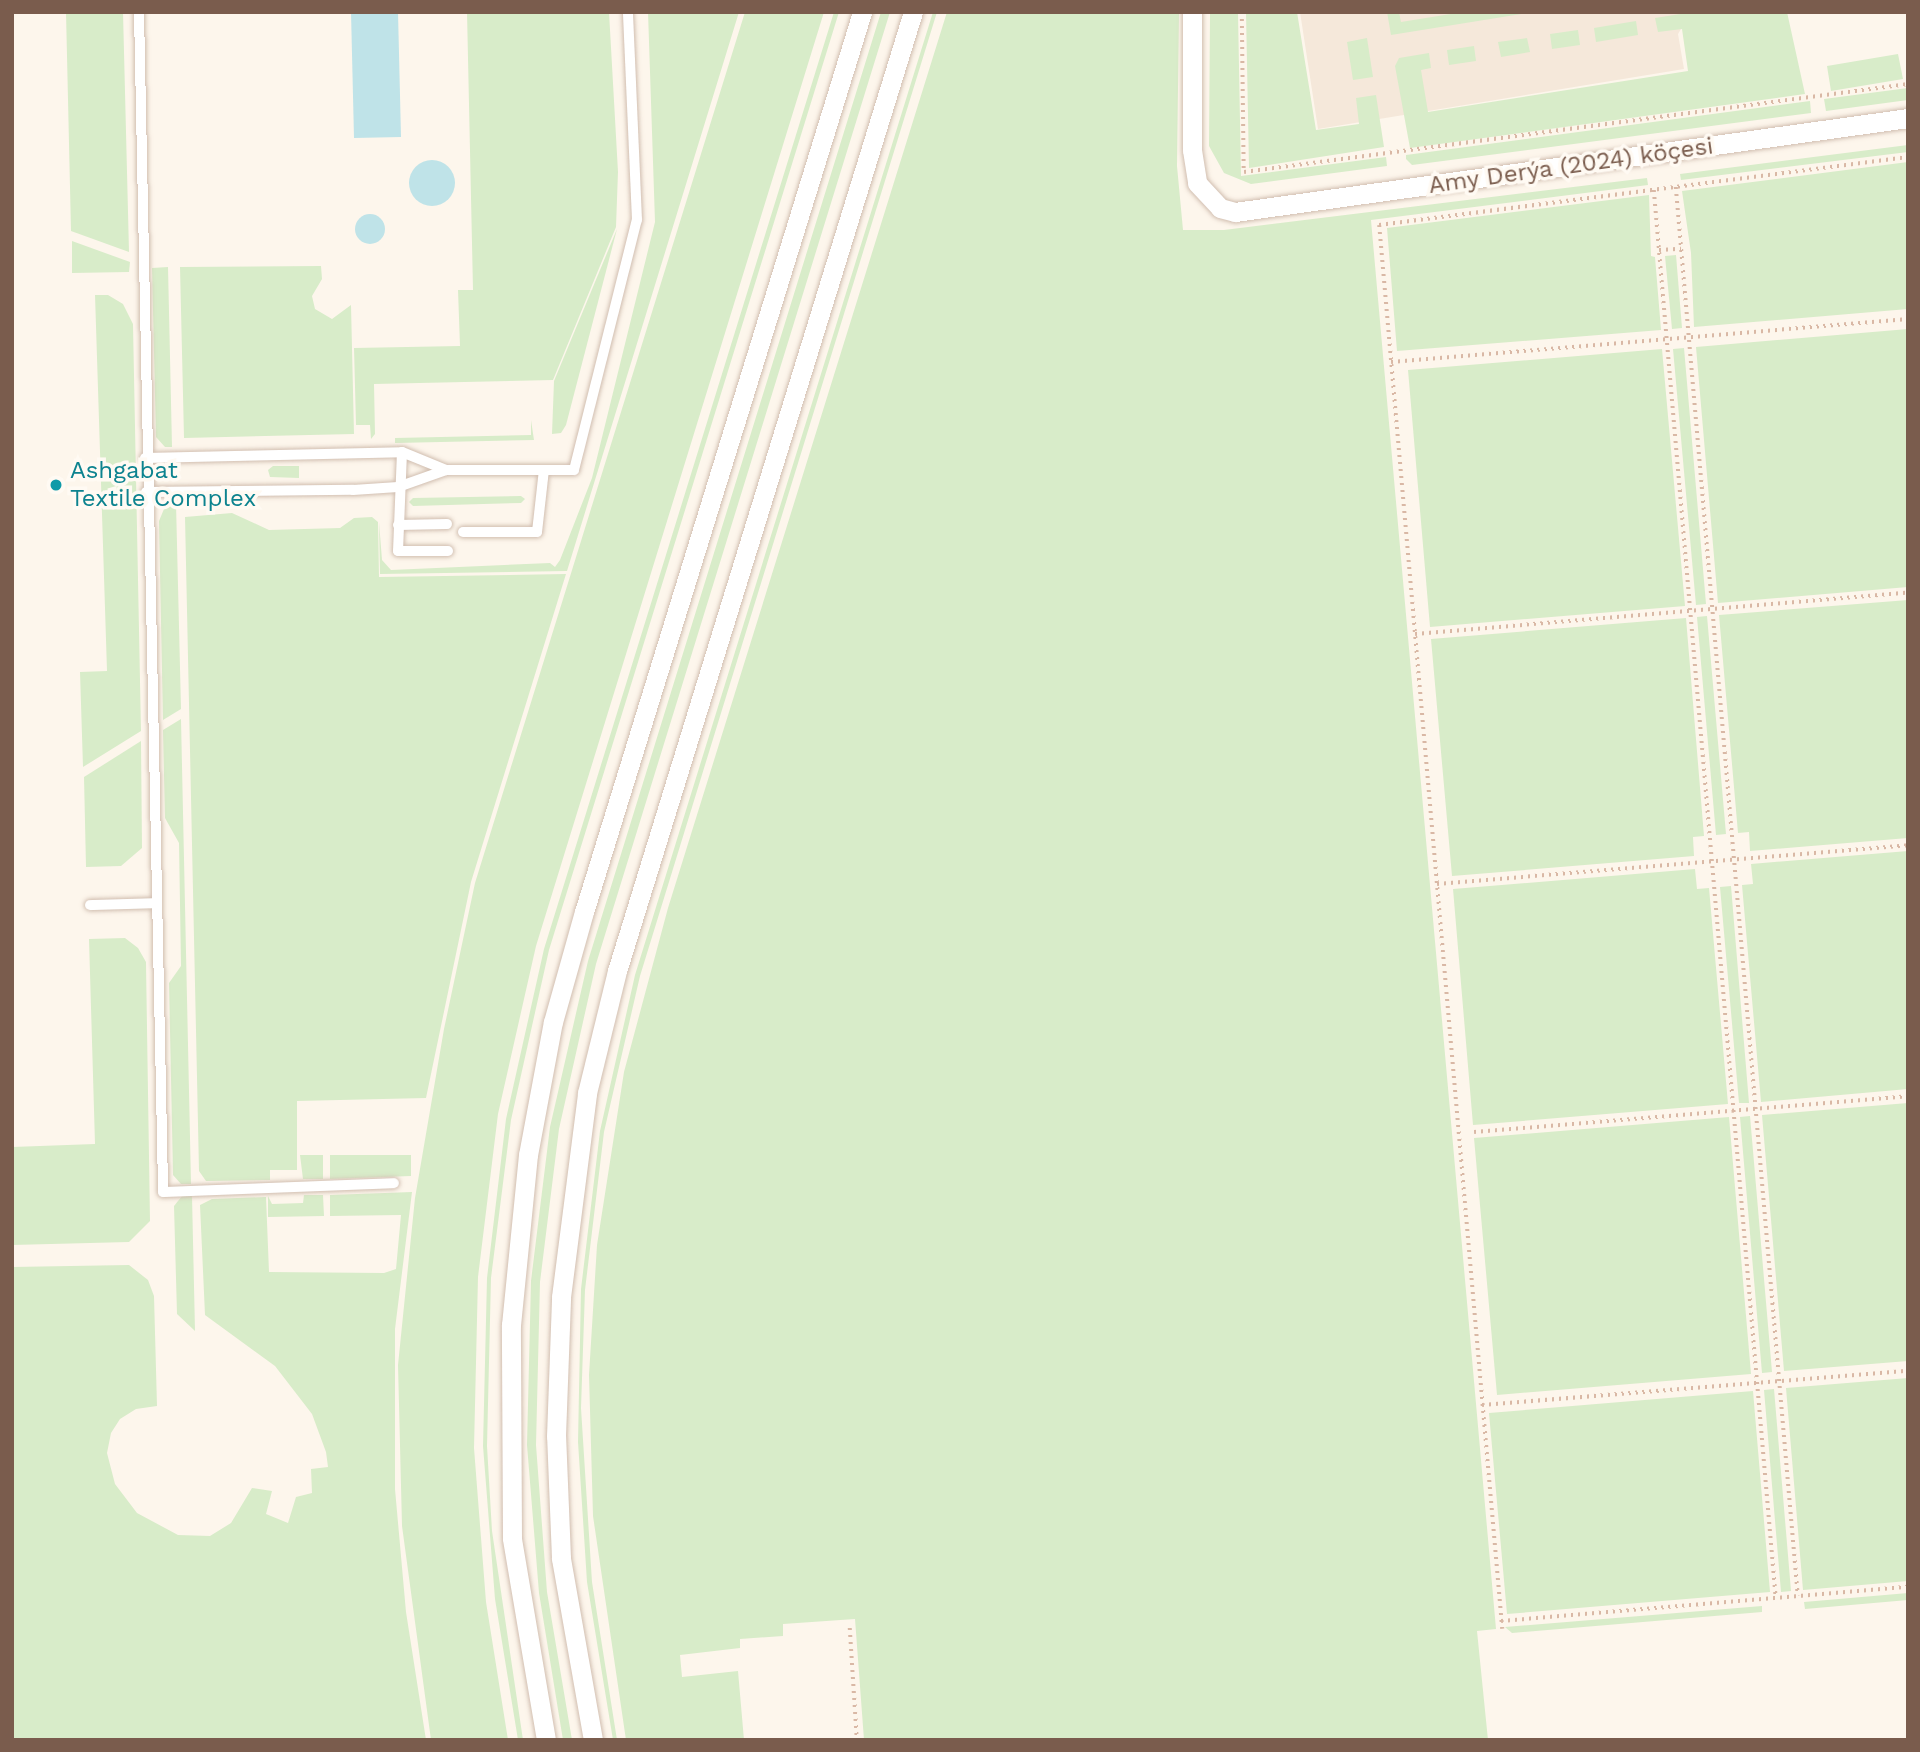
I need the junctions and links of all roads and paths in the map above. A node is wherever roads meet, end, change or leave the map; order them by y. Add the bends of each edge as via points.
1 (139, 12) edge
2 (628, 12) edge
3 (862, 12) edge
4 (913, 12) edge
5 (1192, 12) edge
6 (1242, 12) edge
7 (1908, 84) edge
8 (1908, 118) edge
9 (1908, 157) edge
10 (1676, 187) junction
11 (1654, 190) junction
12 (1681, 248) junction
13 (1659, 250) junction
14 (1908, 319) edge
15 (1689, 337) junction
16 (1667, 339) junction
17 (1391, 362) junction
18 (402, 452) junction
19 (145, 458) junction
20 (446, 470) junction
21 (544, 470) junction
22 (398, 487) junction
23 (146, 492) junction
24 (447, 524) dead end
25 (398, 525) junction
26 (463, 532) dead end
27 (448, 551) dead end
28 (1908, 593) edge
29 (1713, 610) junction
30 (1691, 611) junction
31 (1415, 634) junction
32 (1908, 845) edge
33 (1734, 859) junction
34 (1712, 861) junction
35 (1437, 884) junction
36 (156, 903) junction
37 (90, 905) dead end
38 (1908, 1096) edge
39 (1756, 1109) junction
40 (1734, 1110) junction
41 (1474, 1132) dead end
42 (394, 1183) dead end
43 (1908, 1371) edge
44 (1779, 1381) junction
45 (1757, 1383) junction
46 (1482, 1405) junction
47 (1908, 1587) edge
48 (1798, 1596) junction
49 (1776, 1598) junction
50 (1501, 1621) junction
51 (850, 1628) dead end
52 (1502, 1629) dead end
53 (546, 1740) edge
54 (593, 1740) edge
55 (857, 1740) edge

1 - 19 lane
2 - 21 lane via 637,220 574,470
3 - 53 street via 553,1022 517,1239 509,1417 512,1538
4 - 54 street via 617,971 587,1093 561,1297 556,1436 561,1558
5 - 8 street, Amy Derýa (2024) köçesi via 1192,150 1198,183 1220,208 1235,212
6 - 7 path via 1244,172
9 - 10 path
10 - 11 path
10 - 12 path
11 - 13 path
11 - 17 path via 1379,225
12 - 13 path
12 - 15 path
13 - 16 path
14 - 15 path
15 - 16 path
15 - 29 path
16 - 17 path
16 - 30 path
17 - 31 path
18 - 19 lane
18 - 20 lane
18 - 22 lane
19 - 23 lane
20 - 21 lane
20 - 22 lane
21 - 26 lane via 537,532
22 - 23 lane
22 - 25 lane
23 - 36 lane
24 - 25 lane
25 - 27 lane via 399,552
28 - 29 path
29 - 30 path
29 - 33 path
30 - 31 path
30 - 34 path
31 - 35 path
32 - 33 path
33 - 34 path
33 - 39 path
34 - 35 path
34 - 40 path
35 - 46 path
36 - 37 lane
36 - 42 lane via 163,1192
38 - 39 path
39 - 40 path
39 - 44 path
40 - 41 path
40 - 45 path
43 - 44 path
44 - 45 path
44 - 48 path
45 - 46 path
45 - 49 path
46 - 50 path
47 - 48 path
48 - 49 path
49 - 50 path
50 - 52 path
51 - 55 path

